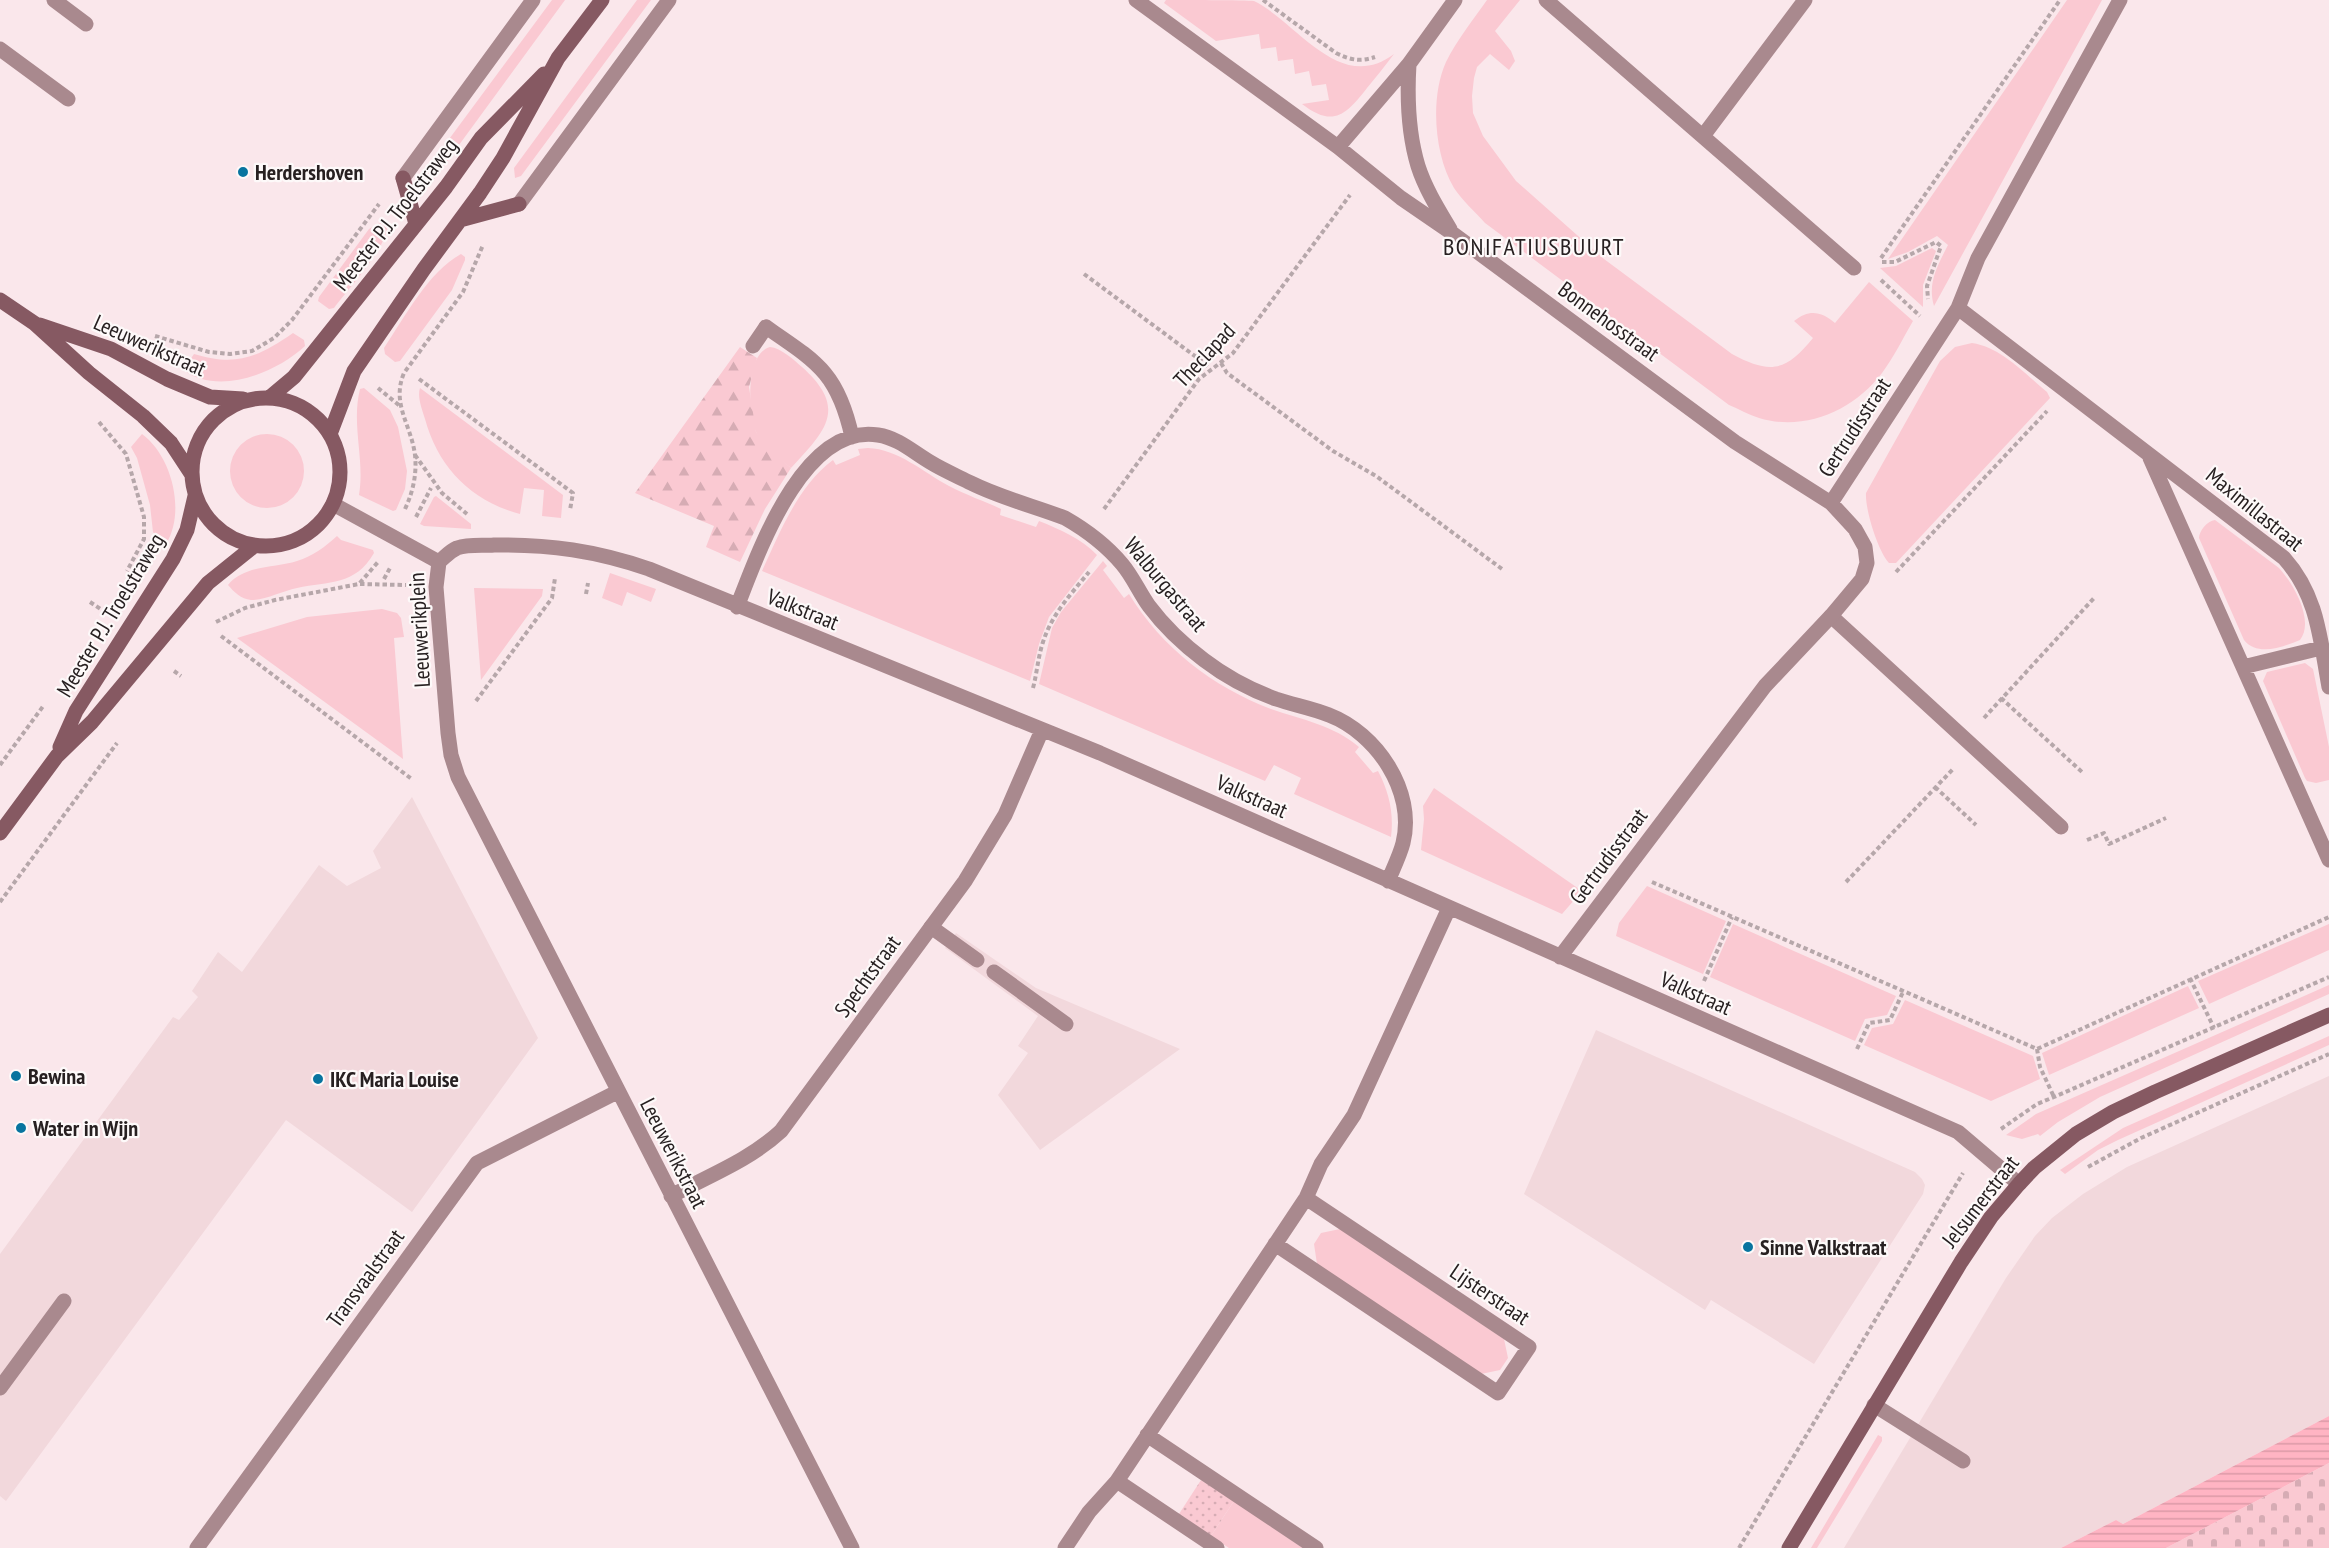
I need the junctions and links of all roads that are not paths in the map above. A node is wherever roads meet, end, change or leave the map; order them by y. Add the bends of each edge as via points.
1 (54, 0) edge
2 (533, 0) edge
3 (602, 0) edge
4 (669, 0) edge
5 (1136, 0) edge
6 (1455, 0) edge
7 (1546, 0) edge
8 (1805, 0) edge
9 (2120, 0) edge
10 (86, 24) dead end
11 (0, 49) edge
12 (558, 58) junction
13 (1413, 58) junction
14 (68, 99) dead end
15 (1703, 136) junction
16 (1338, 147) junction
17 (403, 178) joint
18 (519, 204) joint
19 (460, 220) junction
20 (416, 224) junction
21 (1452, 234) junction
22 (1854, 268) dead end
23 (0, 300) edge
24 (1958, 308) junction
25 (34, 323) junction
26 (753, 346) dead end
27 (269, 398) junction
28 (249, 400) junction
29 (330, 434) junction
30 (852, 437) junction
31 (2148, 456) junction
32 (192, 476) junction
33 (195, 496) junction
34 (1831, 503) junction
35 (333, 504) junction
36 (254, 546) junction
37 (439, 562) junction
38 (737, 607) junction
39 (1831, 616) junction
40 (2321, 648) junction
41 (2243, 666) junction
42 (2329, 687) edge
43 (1042, 730) junction
44 (57, 756) junction
45 (458, 777) joint
46 (2061, 827) road end
47 (0, 833) edge
48 (2329, 860) edge
49 (1388, 881) junction
50 (1449, 908) junction
51 (931, 927) junction
52 (1560, 957) junction
53 (977, 960) dead end
54 (994, 972) dead end
55 (2329, 1015) edge
56 (1066, 1024) dead end
57 (617, 1092) junction
58 (2019, 1184) junction
59 (671, 1196) junction
60 (1306, 1198) junction
61 (1275, 1244) junction
62 (63, 1301) dead end
63 (0, 1388) edge
64 (1874, 1405) junction
65 (1147, 1435) junction
66 (1962, 1461) dead end
67 (1116, 1480) junction
68 (197, 1548) edge
69 (852, 1548) edge
70 (1065, 1548) edge
71 (1217, 1548) edge
72 (1316, 1548) edge
73 (1789, 1548) edge

1 - 10 street
2 - 17 street, Meester P.J. Troelstraweg
3 - 12 main road, Meester P.J. Troelstraweg
4 - 18 street
5 - 16 street, Bonnehosstraat
6 - 13 street
7 - 15 street
8 - 15 street
9 - 24 street, Gertrudisstraat via 1978,258
11 - 14 street
12 - 19 main road, Meester P.J. Troelstraweg via 503,158
12 - 20 main road, Meester P.J. Troelstraweg via 481,138
13 - 16 street
13 - 21 street via 1407,96 1418,166
15 - 22 street
16 - 21 street, Bonnehosstraat
17 - 20 main road
18 - 19 main road
19 - 29 main road, Meester P.J. Troelstraweg via 354,371
20 - 27 main road, Meester P.J. Troelstraweg via 301,369
21 - 34 street, Bonnehosstraat via 1735,442
23 - 25 main road, Leeuwerikstraat
24 - 31 street, Maximillastraat
24 - 34 street, Gertrudisstraat
25 - 28 main road, Leeuwerikstraat via 111,349 210,397
25 - 32 main road, Leeuwerikstraat via 171,443
26 - 30 street via 766,327 812,360 840,394
27 - 28 main road
27 - 29 main road via 303,408
28 - 32 main road via 230,407 201,436
29 - 35 main road via 339,456 340,481
30 - 38 street, Walburgastraat via 820,455 799,478 771,525
30 - 49 street, Walburgastraat via 864,434 894,440 975,485 1065,518 1108,549 1132,576 1157,615 1204,660 1275,698 1330,715 1375,745 1401,793 1404,818 1403,843
31 - 40 street, Maximillastraat via 2284,558 2308,590
31 - 41 street, Maximillastraat
32 - 33 main road
33 - 36 main road via 218,529
33 - 44 main road, Meester P.J. Troelstraweg via 187,530 173,559 76,711
34 - 39 street, Gertrudisstraat via 1855,529 1865,547 1867,562 1862,579
35 - 36 main road via 323,521 291,543
35 - 37 street, Leeuwerikplein
36 - 44 main road, Meester P.J. Troelstraweg via 208,583 92,722
37 - 38 street, Valkstraat via 456,548 466,546 571,549 619,559
37 - 45 street, Leeuwerikplein via 436,587 448,733
38 - 43 street, Valkstraat
39 - 46 street
39 - 52 street, Gertrudisstraat via 1764,686
40 - 41 street
40 - 42 street, Maximillastraat
41 - 48 street, Maximillastraat
43 - 49 street, Valkstraat
43 - 51 street, Spechtstraat via 993,838
44 - 47 main road, Meester P.J. Troelstraweg
45 - 57 street, Leeuwerikstraat
49 - 50 street, Valkstraat
50 - 52 street, Valkstraat
50 - 60 street via 1354,1115 1321,1164
51 - 53 street
51 - 59 street, Spechtstraat via 781,1131 762,1147
52 - 58 street, Valkstraat via 1958,1132
54 - 56 street
55 - 58 main road, Jelsumerstraat via 2113,1112 2051,1153
57 - 59 street, Leeuwerikstraat
57 - 68 street, Transvaalstraat via 477,1163
58 - 64 main road, Jelsumerstraat via 1970,1246
59 - 69 street, Leeuwerikstraat
60 - 61 street
60 - 61 street, Lijsterstraat via 1529,1347 1498,1393
61 - 65 street
62 - 63 street
64 - 66 street
64 - 73 main road, Jelsumerstraat
65 - 67 street
65 - 72 street
67 - 70 street
67 - 71 street

